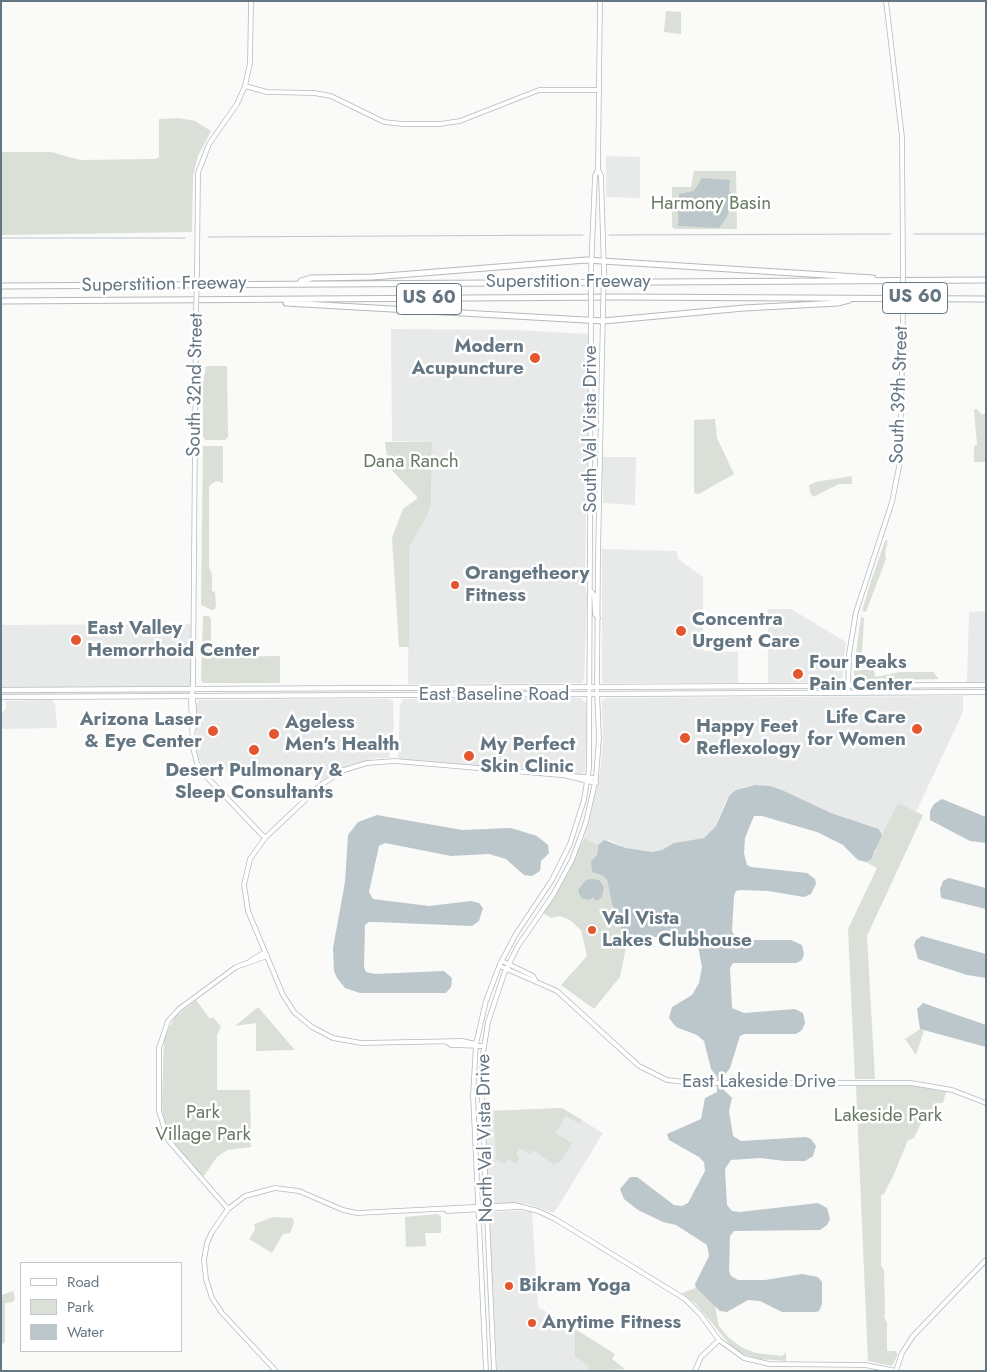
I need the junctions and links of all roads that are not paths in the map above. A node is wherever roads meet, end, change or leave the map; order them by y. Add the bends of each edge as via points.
1 (251, 1) edge
2 (600, 1) edge
3 (886, 1) edge
4 (246, 86) junction
5 (599, 90) junction
6 (598, 169) junction
7 (592, 260) junction
8 (603, 260) junction
9 (911, 280) junction
10 (986, 280) edge
11 (293, 283) junction
12 (1, 286) edge
13 (856, 298) junction
14 (985, 299) edge
15 (238, 300) junction
16 (1, 301) edge
17 (591, 321) junction
18 (603, 321) junction
19 (590, 590) junction
20 (598, 619) junction
21 (986, 685) edge
22 (848, 686) junction
23 (671, 687) junction
24 (1, 690) edge
25 (82, 690) junction
26 (589, 691) junction
27 (597, 691) junction
28 (986, 692) edge
29 (193, 693) junction
30 (848, 693) junction
31 (653, 694) junction
32 (65, 697) junction
33 (1, 698) edge
34 (587, 779) junction
35 (596, 781) junction
36 (265, 838) junction
37 (266, 954) junction
38 (501, 964) junction
39 (508, 967) junction
40 (476, 1044) junction
41 (484, 1046) junction
42 (986, 1103) edge
43 (486, 1208) junction
44 (228, 1209) junction
45 (479, 1209) junction
46 (986, 1260) edge
47 (719, 1340) junction
48 (276, 1371) edge
49 (486, 1371) edge
50 (494, 1371) edge
51 (696, 1371) edge
52 (896, 1371) edge

1 - 4 street, South 32nd Street via 251,54
2 - 5 street, South Val Vista Drive
3 - 22 street, South 39th Street, bridge via 902,137 900,462 892,502 856,612
4 - 5 street via 267,92 331,96 379,119 402,124 460,121 539,90
4 - 29 street, South 32nd Street, bridge via 209,144 198,174
5 - 6 street, South Val Vista Drive
6 - 7 street, South Val Vista Drive via 594,176
6 - 8 street, South Val Vista Drive via 602,176
7 - 8 highway
7 - 11 highway via 373,277 311,278
7 - 17 street, South Val Vista Drive, bridge
8 - 9 highway
8 - 18 street, South Val Vista Drive, bridge
9 - 10 highway, Superstition Freeway / US 60
9 - 11 highway, Superstition Freeway / US 60
11 - 12 highway, Superstition Freeway / US 60
13 - 14 highway, Superstition Freeway / US 60
13 - 15 highway, Superstition Freeway / US 60
13 - 18 highway via 838,303
15 - 16 highway, Superstition Freeway / US 60
15 - 17 highway
17 - 18 highway
17 - 19 street, South Val Vista Drive
18 - 20 street, South Val Vista Drive
19 - 20 street via 594,595
19 - 26 street, South Val Vista Drive
20 - 27 street, South Val Vista Drive
21 - 22 main road, East Baseline Road
22 - 23 main road, East Baseline Road
22 - 30 street, South 39th Street
23 - 27 main road, East Baseline Road
23 - 31 main road via 668,691
24 - 25 main road, East Baseline Road
25 - 29 main road, East Baseline Road
25 - 32 main road via 80,694
26 - 27 main road, East Baseline Road
26 - 29 main road, East Baseline Road
26 - 34 street, North Val Vista Drive
27 - 31 main road, East Baseline Road
27 - 35 street, North Val Vista Drive via 600,738
28 - 30 main road, East Baseline Road
29 - 32 main road, East Baseline Road
29 - 36 street, South 32nd Street via 193,748 199,767
30 - 31 main road, East Baseline Road
32 - 33 main road, East Baseline Road
34 - 35 street
34 - 36 street via 394,761 367,763 344,770 326,781
34 - 38 street, North Val Vista Drive via 579,818 563,859
35 - 39 street, North Val Vista Drive via 572,860
36 - 37 street via 250,859 244,892 248,911
37 - 40 street via 294,1012 333,1038 361,1044
37 - 44 street via 228,972 179,1009 168,1021 158,1048 159,1111 168,1140
38 - 39 street, East Lakeside Drive
38 - 40 street, North Val Vista Drive via 486,1001
39 - 41 street, North Val Vista Drive via 494,1003
39 - 42 street, East Lakeside Drive via 554,989 633,1061 674,1081 911,1083 952,1090
40 - 41 street
40 - 45 street, North Val Vista Drive via 473,1087
41 - 43 street, North Val Vista Drive via 481,1085
43 - 45 street
43 - 47 street via 519,1207 555,1219 685,1299
43 - 50 street, North Val Vista Drive
44 - 45 street via 245,1196 276,1188 299,1191 357,1213
44 - 48 street via 207,1243 204,1260 206,1279 212,1298 222,1313
45 - 49 street, North Val Vista Drive
46 - 52 street via 908,1342
47 - 51 street via 701,1357
47 - 52 street via 738,1355 763,1364 865,1364

